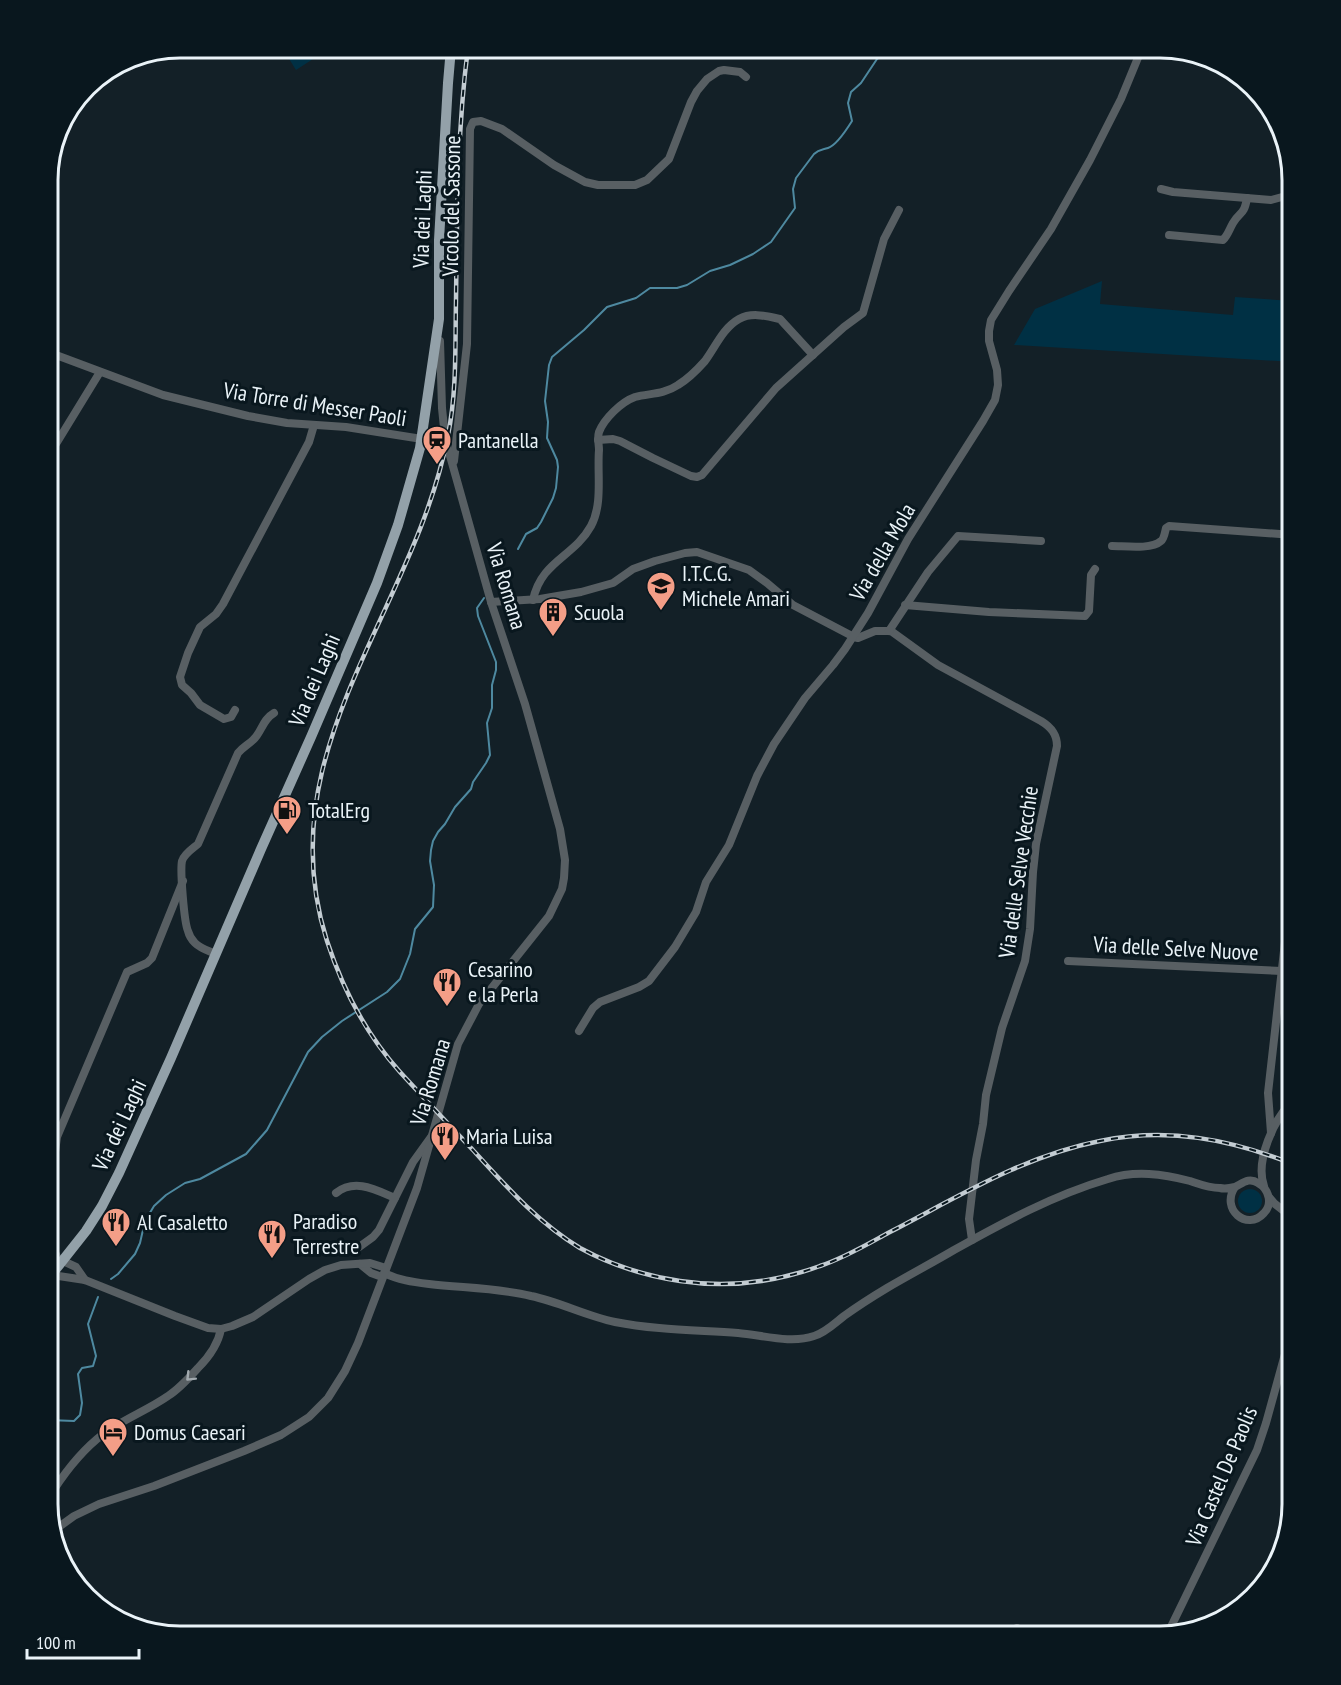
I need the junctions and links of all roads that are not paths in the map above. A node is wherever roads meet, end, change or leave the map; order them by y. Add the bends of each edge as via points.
1 (451, 58) edge
2 (1137, 59) edge
3 (746, 77) dead end
4 (1161, 189) dead end
5 (1282, 197) edge
6 (1247, 198) junction
7 (899, 210) dead end
8 (1169, 235) dead end
9 (439, 319) junction
10 (813, 355) junction
11 (59, 356) edge
12 (100, 372) junction
13 (314, 425) junction
14 (59, 439) edge
15 (422, 439) junction
16 (598, 441) junction
17 (453, 466) junction
18 (1282, 534) edge
19 (1041, 541) dead end
20 (1112, 546) dead end
21 (1095, 570) dead end
22 (534, 600) junction
23 (492, 602) junction
24 (905, 605) junction
25 (889, 631) junction
26 (852, 637) junction
27 (235, 710) dead end
28 (274, 713) dead end
29 (183, 881) junction
30 (216, 954) junction
31 (1068, 961) dead end
32 (1282, 971) joint
33 (579, 1031) dead end
34 (1282, 1113) edge
35 (433, 1133) junction
36 (1271, 1133) junction
37 (58, 1134) edge
38 (1261, 1166) junction
39 (1247, 1180) junction
40 (1212, 1187) junction
41 (1235, 1187) junction
42 (1264, 1187) junction
43 (336, 1193) dead end
44 (1230, 1197) junction
45 (1269, 1197) junction
46 (395, 1198) junction
47 (1282, 1211) joint
48 (1264, 1214) junction
49 (972, 1240) junction
50 (71, 1250) junction
51 (354, 1250) dead end
52 (58, 1266) edge
53 (76, 1267) junction
54 (58, 1269) edge
55 (58, 1271) edge
56 (384, 1273) junction
57 (85, 1280) junction
58 (221, 1329) junction
59 (1282, 1365) edge
60 (58, 1484) edge
61 (61, 1525) edge
62 (1172, 1626) edge

1 - 9 main road, Via dei Laghi via 439,240
2 - 26 street, Via della Mola via 1087,166 992,318 989,341 998,382 993,404 908,538
3 - 17 street, Vicolo del Sassone via 724,70 709,77 691,102 669,159 648,180 635,185 585,182 502,129 473,122 468,175 467,344
4 - 6 street
5 - 6 street
6 - 8 street via 1242,214 1223,240
7 - 10 street via 884,239 863,312
9 - 15 main road, Via dei Laghi
9 - 17 street, Via Romana via 442,419
10 - 16 street via 768,395 697,477 620,441
10 - 16 street via 780,319 751,315 742,318 727,329 686,380 670,390 627,401 608,418 599,431
11 - 12 street, Via Torre di Messer Paoli
12 - 13 street, Via Torre di Messer Paoli via 163,395 227,411 276,422
12 - 14 street
13 - 15 street, Via Torre di Messer Paoli
13 - 27 street via 309,442 223,604 200,627 183,666 182,685 200,705 224,719
15 - 30 main road, Via dei Laghi via 377,583
16 - 22 street via 598,494 593,522 579,542 544,574
17 - 23 street, Via Romana
18 - 20 street via 1169,526 1159,543
19 - 24 street via 958,536
21 - 24 street via 1085,616
22 - 23 street
22 - 26 street via 610,585 645,564 698,552 749,570 790,603
23 - 35 street, Via Romana via 560,829 564,878 549,916 471,1018 455,1052
24 - 25 street
25 - 26 street
25 - 49 street, Via delle Selve Vecchie via 938,665 1044,722 1057,740 1036,844 1025,961 1005,1018 986,1095 968,1221
26 - 33 street, Via della Mola via 805,698 764,763 729,845 706,882 696,912 675,947 649,981 600,1002
28 - 29 street via 255,739 238,753 198,844 182,860
29 - 30 street via 187,930 196,944
29 - 37 street via 152,958 127,972
30 - 50 main road, Via dei Laghi via 119,1173 97,1215
31 - 32 street, Via delle Selve Nuove
32 - 36 street, Via delle Selve Nuove via 1269,1090
34 - 36 street
35 - 46 street via 415,1157
35 - 56 street, Via Romana via 417,1188
36 - 38 street
38 - 39 street
38 - 42 street
39 - 41 street
39 - 42 street
40 - 41 street
40 - 44 street
40 - 49 street via 1158,1175 1117,1176 1050,1200
41 - 44 street
42 - 45 street
43 - 46 street via 359,1185
44 - 48 street via 1231,1208 1238,1216 1249,1220
45 - 47 street
45 - 48 street
46 - 51 street via 379,1230
47 - 48 street
49 - 56 street via 877,1294 814,1337 795,1339 636,1326 601,1319 530,1295 402,1280
50 - 52 main road, Via dei Laghi
50 - 53 street
53 - 54 street
53 - 57 street
55 - 57 street
56 - 58 street via 370,1273 360,1264 320,1272 253,1317
56 - 61 street, Via Romana via 345,1371 328,1398 309,1417 262,1444 105,1501
57 - 58 street via 201,1326
58 -> 60 street via 212,1352 194,1373 169,1396 98,1438 71,1464
59 - 62 street, Via Castel De Paolis via 1257,1450

